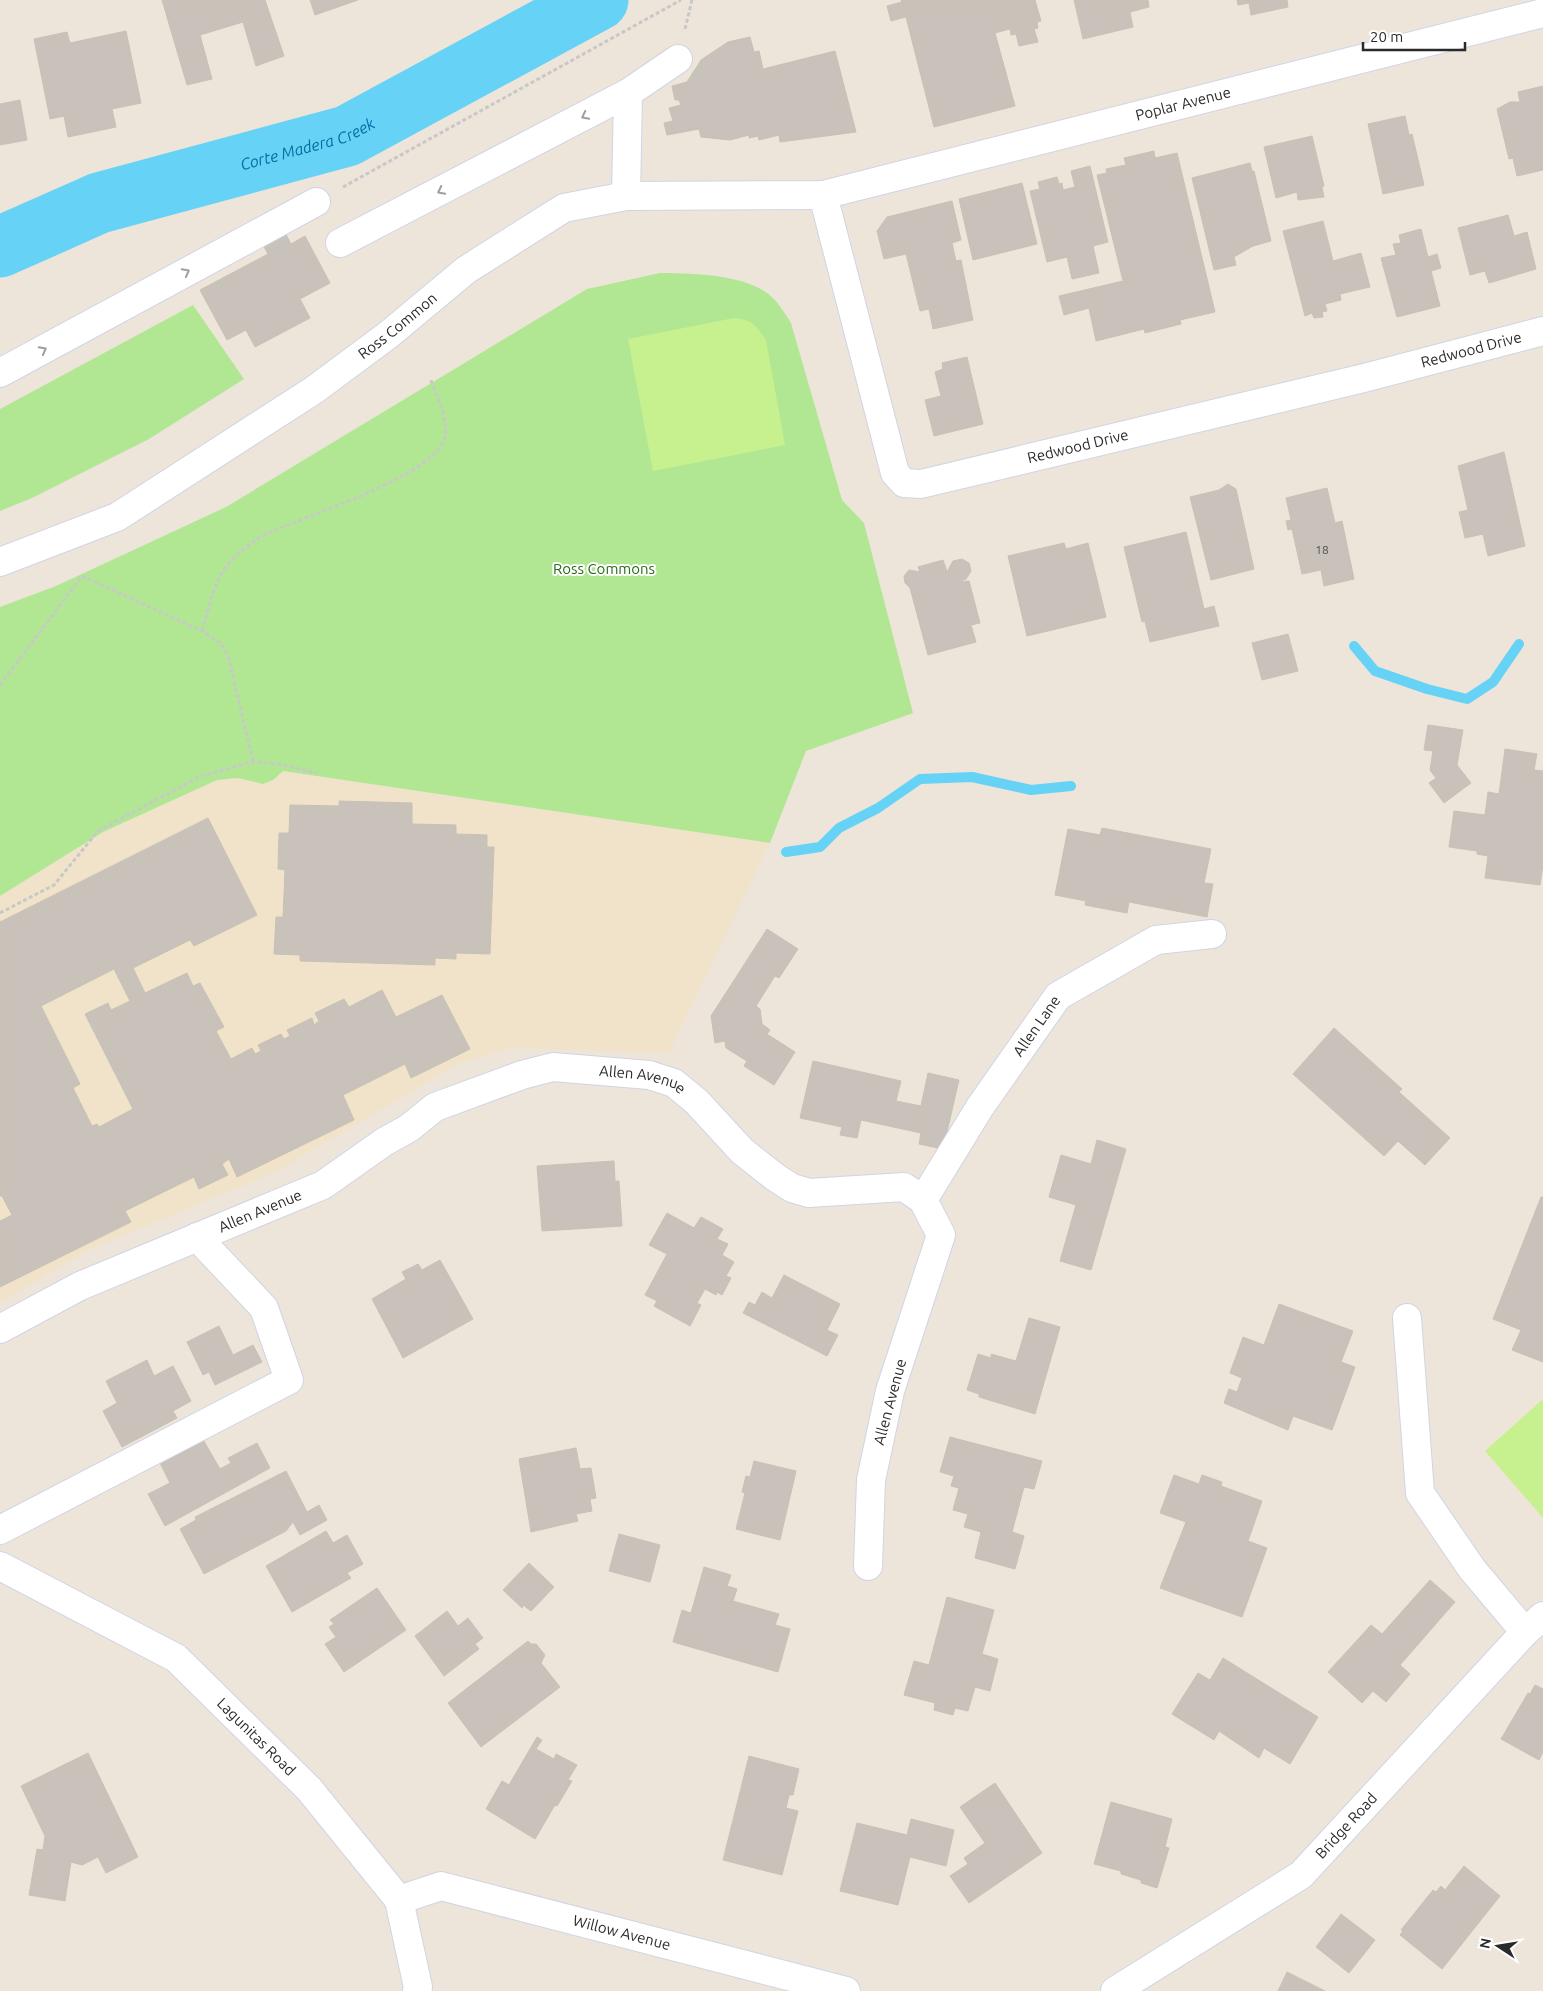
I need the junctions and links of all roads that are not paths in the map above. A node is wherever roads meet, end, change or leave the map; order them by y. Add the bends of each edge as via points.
1 (1543, 13) edge
2 (678, 60) dead end
3 (628, 93) junction
4 (823, 195) junction
5 (626, 196) junction
6 (316, 202) road end
7 (340, 243) dead end
8 (1543, 331) edge
9 (0, 373) edge
10 (0, 562) edge
11 (1212, 934) dead end
12 (923, 1200) junction
13 (196, 1237) junction
14 (1407, 1318) dead end
15 (0, 1329) edge
16 (0, 1530) edge
17 (0, 1566) edge
18 (868, 1566) dead end
19 (1536, 1624) edge
20 (399, 1900) junction
21 (417, 1991) edge
22 (846, 1991) edge
23 (1115, 1991) edge

1 - 4 street, Poplar Avenue
2 - 3 street
3 - 5 street
3 -> 7 street
4 - 5 street, Ross Common
4 - 8 street, Redwood Drive via 895,473 904,483 921,484 1220,413
5 - 10 street, Ross Common via 564,208 466,270 388,335 314,390 117,517
9 -> 6 street
11 - 12 street, Allen Lane via 1156,940 1058,996 980,1107
12 - 13 street, Allen Avenue via 904,1187 809,1194 792,1188 742,1151 697,1102 674,1083 649,1075 553,1067 436,1107 323,1185
12 - 18 street, Allen Avenue via 942,1234 890,1391 871,1480
13 - 15 street, Allen Avenue via 80,1286
13 - 16 street via 264,1308 289,1380
14 - 19 street via 1420,1493 1472,1569
17 - 20 street, Lagunitas Road via 176,1658 309,1789
19 - 23 street, Bridge Road via 1301,1875
20 - 21 street, Lagunitas Road
20 - 22 street, Willow Avenue via 441,1886

